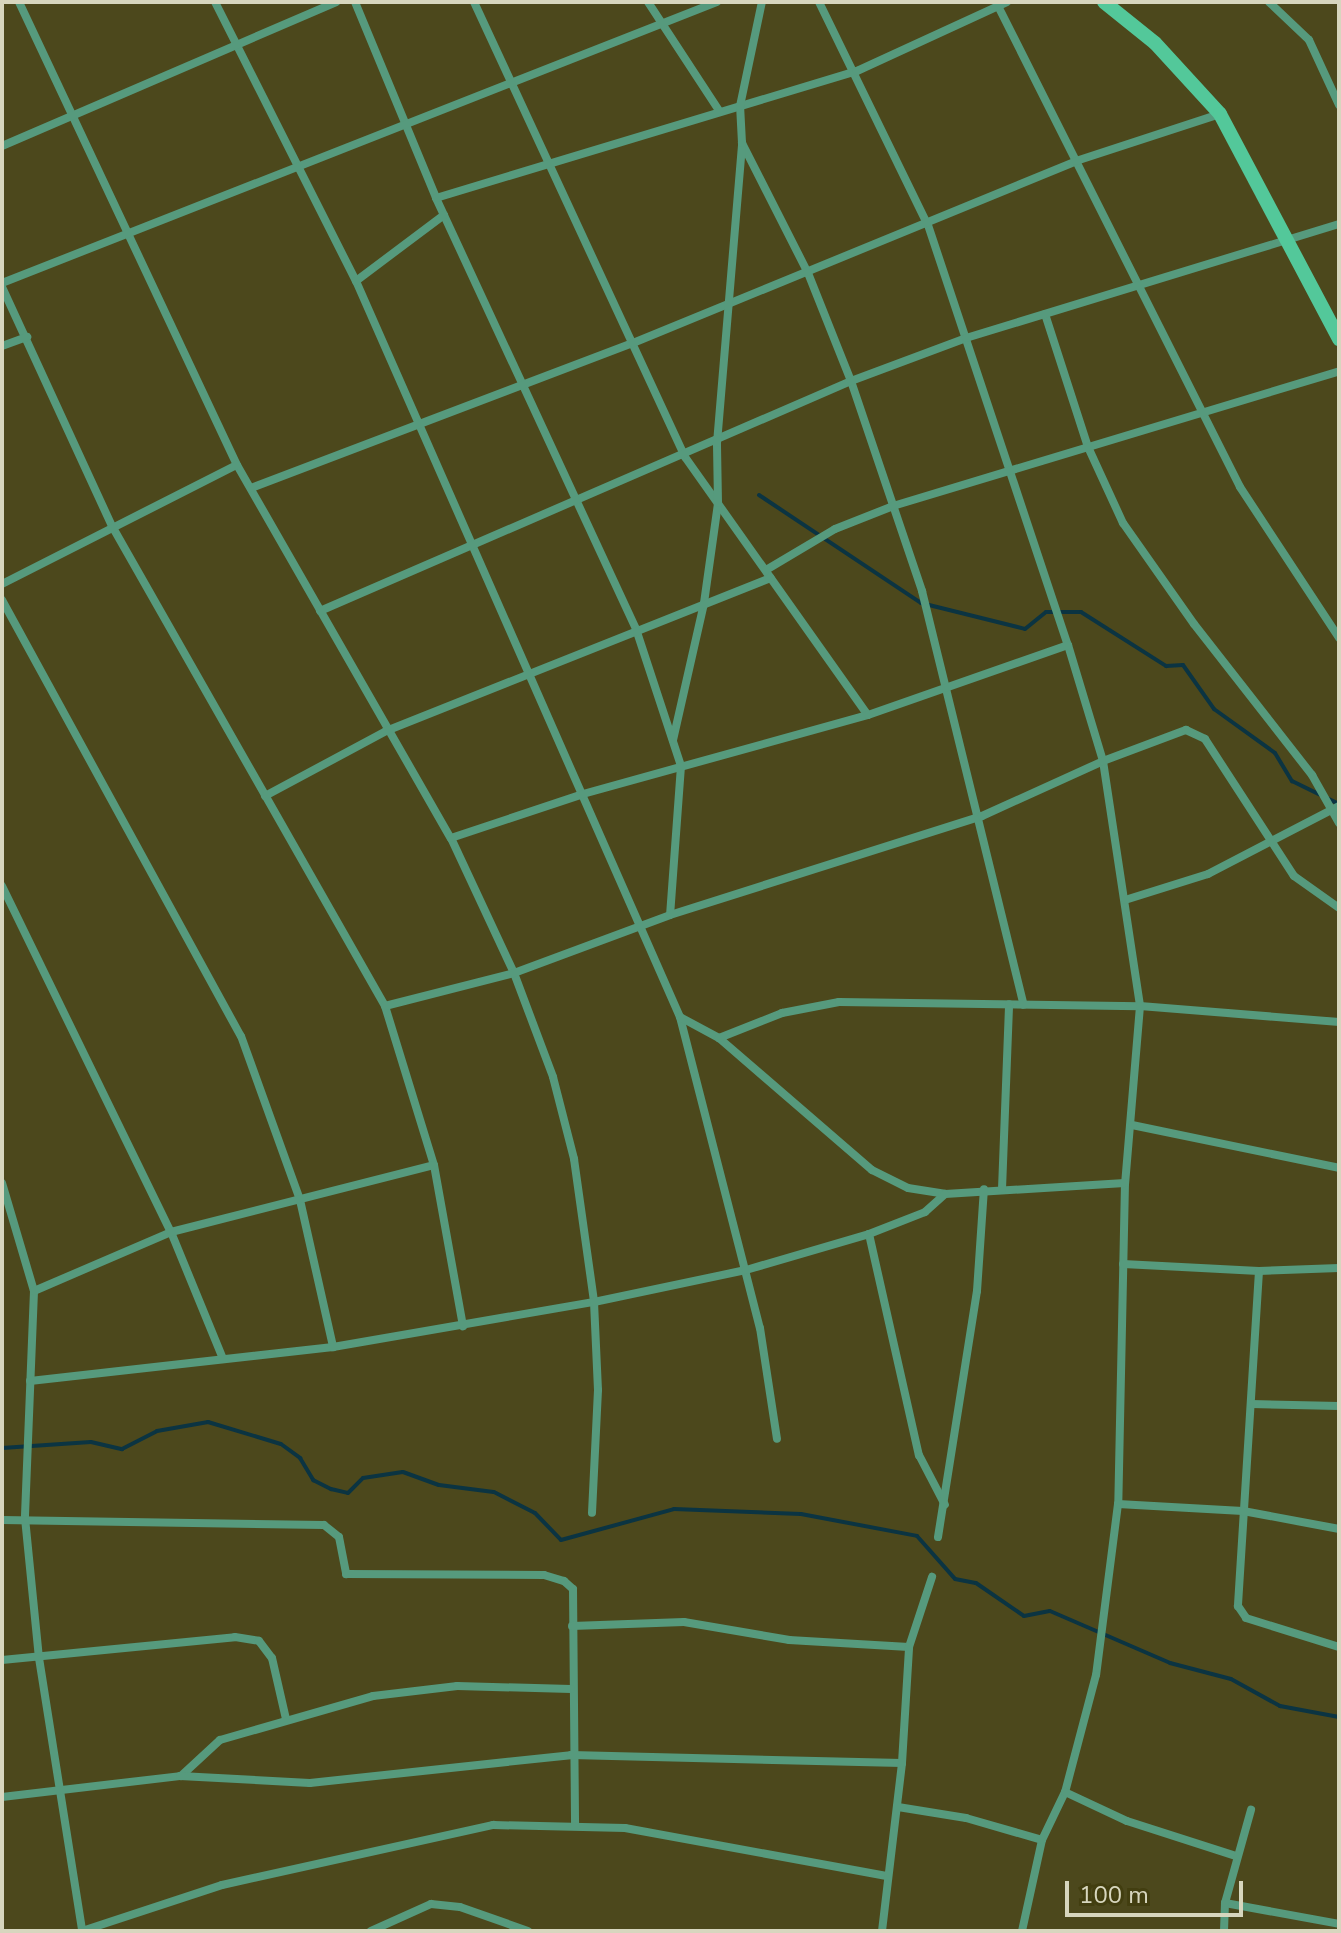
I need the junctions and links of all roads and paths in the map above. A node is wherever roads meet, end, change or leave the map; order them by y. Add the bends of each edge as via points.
1 (19, 2) edge
2 (215, 2) edge
3 (336, 2) edge
4 (355, 2) edge
5 (474, 2) edge
6 (648, 2) edge
7 (717, 2) edge
8 (762, 2) edge
9 (819, 2) edge
10 (1104, 2) edge
11 (1269, 2) edge
12 (1001, 4) edge
13 (662, 24) junction
14 (236, 44) junction
15 (857, 71) junction
16 (513, 82) junction
17 (1339, 105) edge
18 (740, 106) junction
19 (720, 112) junction
20 (1220, 114) junction
21 (72, 115) junction
22 (406, 125) junction
23 (742, 143) junction
24 (2, 146) edge
25 (551, 161) junction
26 (1076, 161) junction
27 (300, 170) junction
28 (436, 198) junction
29 (444, 215) junction
30 (1339, 224) edge
31 (928, 225) junction
32 (130, 237) junction
33 (1289, 241) junction
34 (808, 273) junction
35 (356, 281) junction
36 (1139, 284) junction
37 (2, 285) edge
38 (728, 305) junction
39 (1045, 314) junction
40 (27, 337) junction
41 (966, 338) junction
42 (1339, 339) edge
43 (633, 343) junction
44 (2, 346) edge
45 (1339, 371) edge
46 (523, 381) junction
47 (851, 381) junction
48 (1206, 413) junction
49 (416, 422) junction
50 (717, 443) junction
51 (1088, 447) junction
52 (685, 457) junction
53 (237, 465) junction
54 (1011, 470) junction
55 (251, 488) junction
56 (578, 500) junction
57 (718, 503) junction
58 (893, 506) junction
59 (112, 526) junction
60 (474, 545) junction
61 (768, 574) junction
62 (2, 584) edge
63 (2, 600) edge
64 (704, 603) junction
65 (320, 611) junction
66 (636, 629) junction
67 (1339, 638) edge
68 (1068, 645) junction
69 (529, 670) junction
70 (943, 689) junction
71 (868, 715) junction
72 (386, 731) junction
73 (673, 741) junction
74 (1103, 761) junction
75 (681, 766) junction
76 (583, 794) junction
77 (265, 796) junction
78 (1336, 808) edge
79 (982, 816) junction
80 (1339, 823) edge
81 (451, 838) junction
82 (1269, 841) junction
83 (2, 886) edge
84 (1125, 900) junction
85 (1339, 908) edge
86 (670, 915) junction
87 (642, 930) junction
88 (514, 973) junction
89 (1009, 1004) junction
90 (1024, 1005) junction
91 (385, 1006) junction
92 (1140, 1006) junction
93 (680, 1017) junction
94 (1339, 1022) edge
95 (719, 1038) junction
96 (1132, 1125) junction
97 (434, 1165) junction
98 (1339, 1168) edge
99 (2, 1183) edge
100 (1125, 1183) junction
101 (984, 1189) junction
102 (1002, 1189) junction
103 (945, 1194) junction
104 (300, 1200) junction
105 (171, 1232) junction
106 (869, 1234) junction
107 (1123, 1264) junction
108 (1339, 1268) edge
109 (746, 1270) junction
110 (1259, 1271) junction
111 (34, 1291) junction
112 (594, 1302) junction
113 (463, 1326) junction
114 (333, 1347) junction
115 (223, 1359) junction
116 (30, 1381) junction
117 (1251, 1404) junction
118 (1339, 1406) edge
119 (777, 1439) dead end
120 (1118, 1504) junction
121 (946, 1506) junction
122 (1243, 1511) junction
123 (592, 1513) dead end
124 (25, 1518) junction
125 (2, 1520) edge
126 (1339, 1529) edge
127 (938, 1537) dead end
128 (932, 1577) dead end
129 (572, 1626) junction
130 (909, 1647) junction
131 (1339, 1647) edge
132 (39, 1658) junction
133 (2, 1660) edge
134 (571, 1689) junction
135 (286, 1719) junction
136 (571, 1755) junction
137 (902, 1763) junction
138 (180, 1776) junction
139 (62, 1792) junction
140 (1065, 1792) junction
141 (2, 1797) edge
142 (898, 1807) junction
143 (1251, 1810) dead end
144 (575, 1825) junction
145 (1042, 1840) junction
146 (1236, 1856) junction
147 (887, 1876) junction
148 (1225, 1903) junction
149 (1339, 1924) edge
150 (82, 1931) edge
151 (371, 1931) edge
152 (528, 1931) edge
153 (882, 1931) edge
154 (1022, 1931) edge
155 (1224, 1931) edge

1 - 21 street
2 - 14 street
3 - 14 street
4 - 22 street
5 - 16 street
6 - 13 street
7 - 13 street
8 - 18 street
9 - 15 street
10 - 20 street via 1155,43
11 - 17 street via 1309,40
12 - 15 street
12 - 26 street
13 - 16 street
13 - 19 street
14 - 21 street
14 - 27 street
15 - 18 street
15 - 31 street
16 - 22 street
16 - 25 street
18 - 19 street
18 - 23 street
19 - 25 street
20 - 26 street
20 - 33 street
21 - 24 street
21 - 32 street
22 - 27 street
22 - 28 street
23 - 34 street
23 - 38 street
25 - 28 street
25 - 43 street
26 - 31 street
26 - 36 street
27 - 32 street
27 - 35 street
28 - 29 street
29 - 35 street
29 - 46 street
30 - 33 street
31 - 34 street
31 - 41 street
32 - 37 street
32 - 53 street
33 - 36 street
33 - 42 street
34 - 38 street
34 - 47 street
35 - 49 street
36 - 39 street
36 - 48 street
37 - 40 street
38 - 43 street
38 - 50 street
39 - 41 street
39 - 51 street
40 - 44 street
40 - 59 street
41 - 47 street
41 - 54 street
43 - 46 street
43 - 52 street
45 - 48 street
46 - 49 street
46 - 56 street
47 - 50 street
47 - 58 street
48 - 51 street
48 - 67 street via 1240,487
49 - 55 street
49 - 60 street
50 - 52 street
50 - 57 street
51 - 54 street
51 - 78 street via 1139,549
52 - 56 street
52 - 57 street
53 - 55 street
53 - 59 street
54 - 58 street
54 - 68 street
55 - 65 street
56 - 60 street
56 - 66 street
57 - 61 street
57 - 64 street
58 - 61 street via 835,529
58 - 70 street via 922,591
59 - 62 street
59 - 77 street
60 - 65 street
60 - 69 street
61 - 64 street
61 - 71 street
63 - 104 street via 241,1036
64 - 66 street
64 - 73 street
65 - 72 street
66 - 69 street
66 - 73 street
68 - 70 street
68 - 74 street
69 - 72 street
69 - 76 street
70 - 71 street
70 - 79 street
71 - 75 street
72 - 77 street
72 - 81 street
73 - 75 street
74 - 79 street
74 - 82 street via 1186,730 1196,731
74 - 84 street
75 - 76 street
75 - 86 street
76 - 81 street
76 - 87 street
77 - 91 street
78 - 80 street
78 - 82 street
79 - 86 street
79 - 90 street
81 - 88 street
82 - 84 street via 1196,879
82 - 85 street via 1307,888
83 - 105 street
84 - 92 street
86 - 87 street
87 - 88 street
87 - 93 street
88 - 91 street
88 - 112 street via 553,1077 574,1159
89 - 90 street
89 - 95 street via 839,1002 782,1013
89 - 102 street
90 - 92 street
91 - 97 street
92 - 94 street
92 - 96 street
93 - 95 street
93 - 109 street
95 - 103 street via 872,1170 908,1188
96 - 98 street
96 - 100 street
97 - 104 street
97 - 113 street
99 - 111 street
100 - 102 street
100 - 107 street
101 - 102 street
101 - 103 street
101 - 121 street via 977,1291
103 - 106 street via 925,1212
104 - 105 street
104 - 114 street
105 - 111 street
105 - 115 street
106 - 109 street
106 - 121 street via 919,1455
107 - 110 street
107 - 120 street
108 - 110 street
109 - 112 street
109 - 119 street
110 - 117 street
111 - 116 street
112 - 113 street
112 - 123 street via 598,1390
113 - 114 street
114 - 115 street
115 - 116 street
116 - 124 street
117 - 118 street
117 - 122 street
120 - 122 street
120 - 140 street via 1096,1675
121 - 127 street
122 - 126 street
122 - 131 street via 1242,1614
124 - 125 street
124 - 129 street via 324,1525 339,1537 346,1574 544,1575 564,1581 573,1589
124 - 132 street
128 - 130 street
129 - 130 street via 684,1622 789,1640
129 - 134 street
130 - 137 street
132 - 133 street
132 - 135 street via 235,1637 259,1641 272,1658
132 - 139 street
134 - 135 street via 457,1686 373,1696
134 - 136 street
135 - 138 street via 220,1740
136 - 137 street
136 - 138 street via 310,1783
136 - 144 street
137 - 142 street
138 - 139 street
139 - 141 street
139 - 150 street
140 - 145 street
140 - 146 street via 1127,1821
142 - 145 street via 966,1818
142 - 147 street
143 - 146 street
144 - 147 street via 625,1828
144 - 150 street via 493,1825 394,1845 222,1885
145 - 154 street
146 - 148 street
147 - 153 street
148 - 149 street
148 - 155 street
151 - 152 street via 431,1904 460,1907

